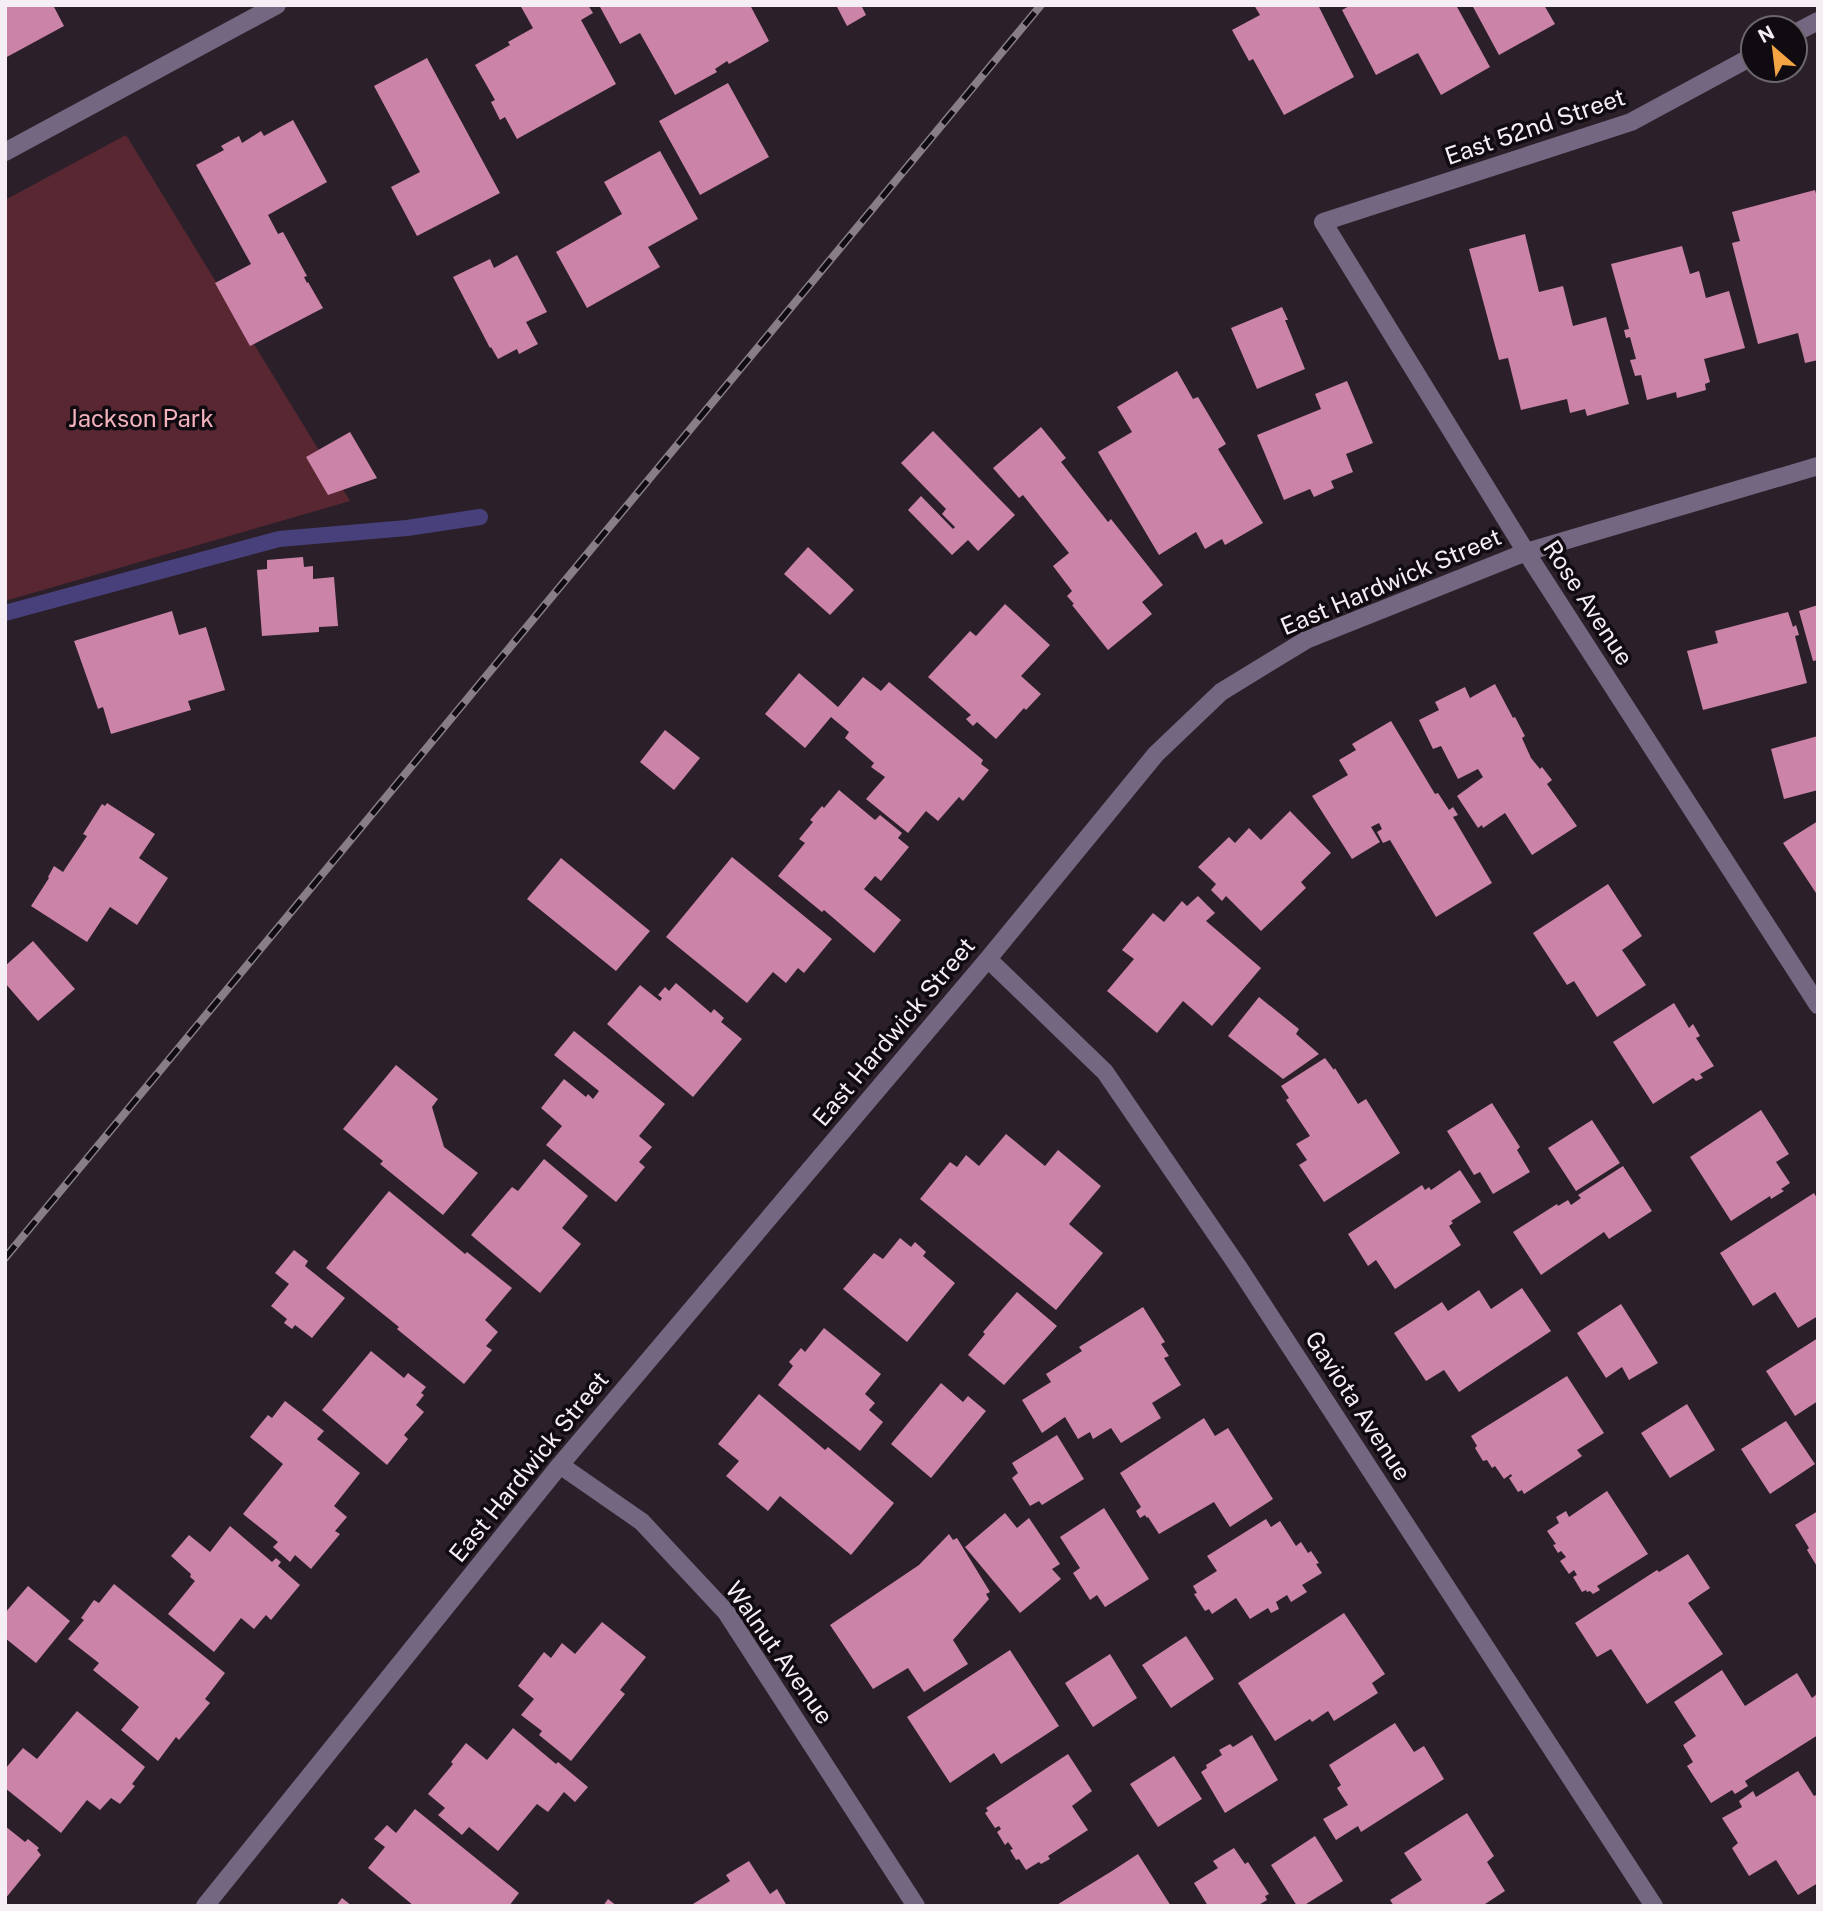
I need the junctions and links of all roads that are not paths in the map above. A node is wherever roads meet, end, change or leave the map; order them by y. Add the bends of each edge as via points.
1 (277, 5) edge
2 (1739, 64) edge
3 (5, 152) edge
4 (1323, 222) joint
5 (1818, 466) edge
6 (1526, 552) junction
7 (988, 959) junction
8 (1818, 1005) edge
9 (560, 1465) junction
10 (205, 1906) edge
11 (916, 1906) edge
12 (1654, 1906) edge

1 - 3 street
2 - 4 street, East 52nd Street via 1631,122
4 - 6 street, Rose Avenue
5 - 6 street, East Hardwick Street
6 - 7 street, East Hardwick Street via 1306,640 1222,692 1156,754
6 - 8 street, Rose Avenue
7 - 9 street, East Hardwick Street
7 - 12 street, Gaviota Avenue via 1105,1072 1237,1265
9 - 10 street, East Hardwick Street
9 - 11 street, Walnut Avenue via 642,1522 726,1612

